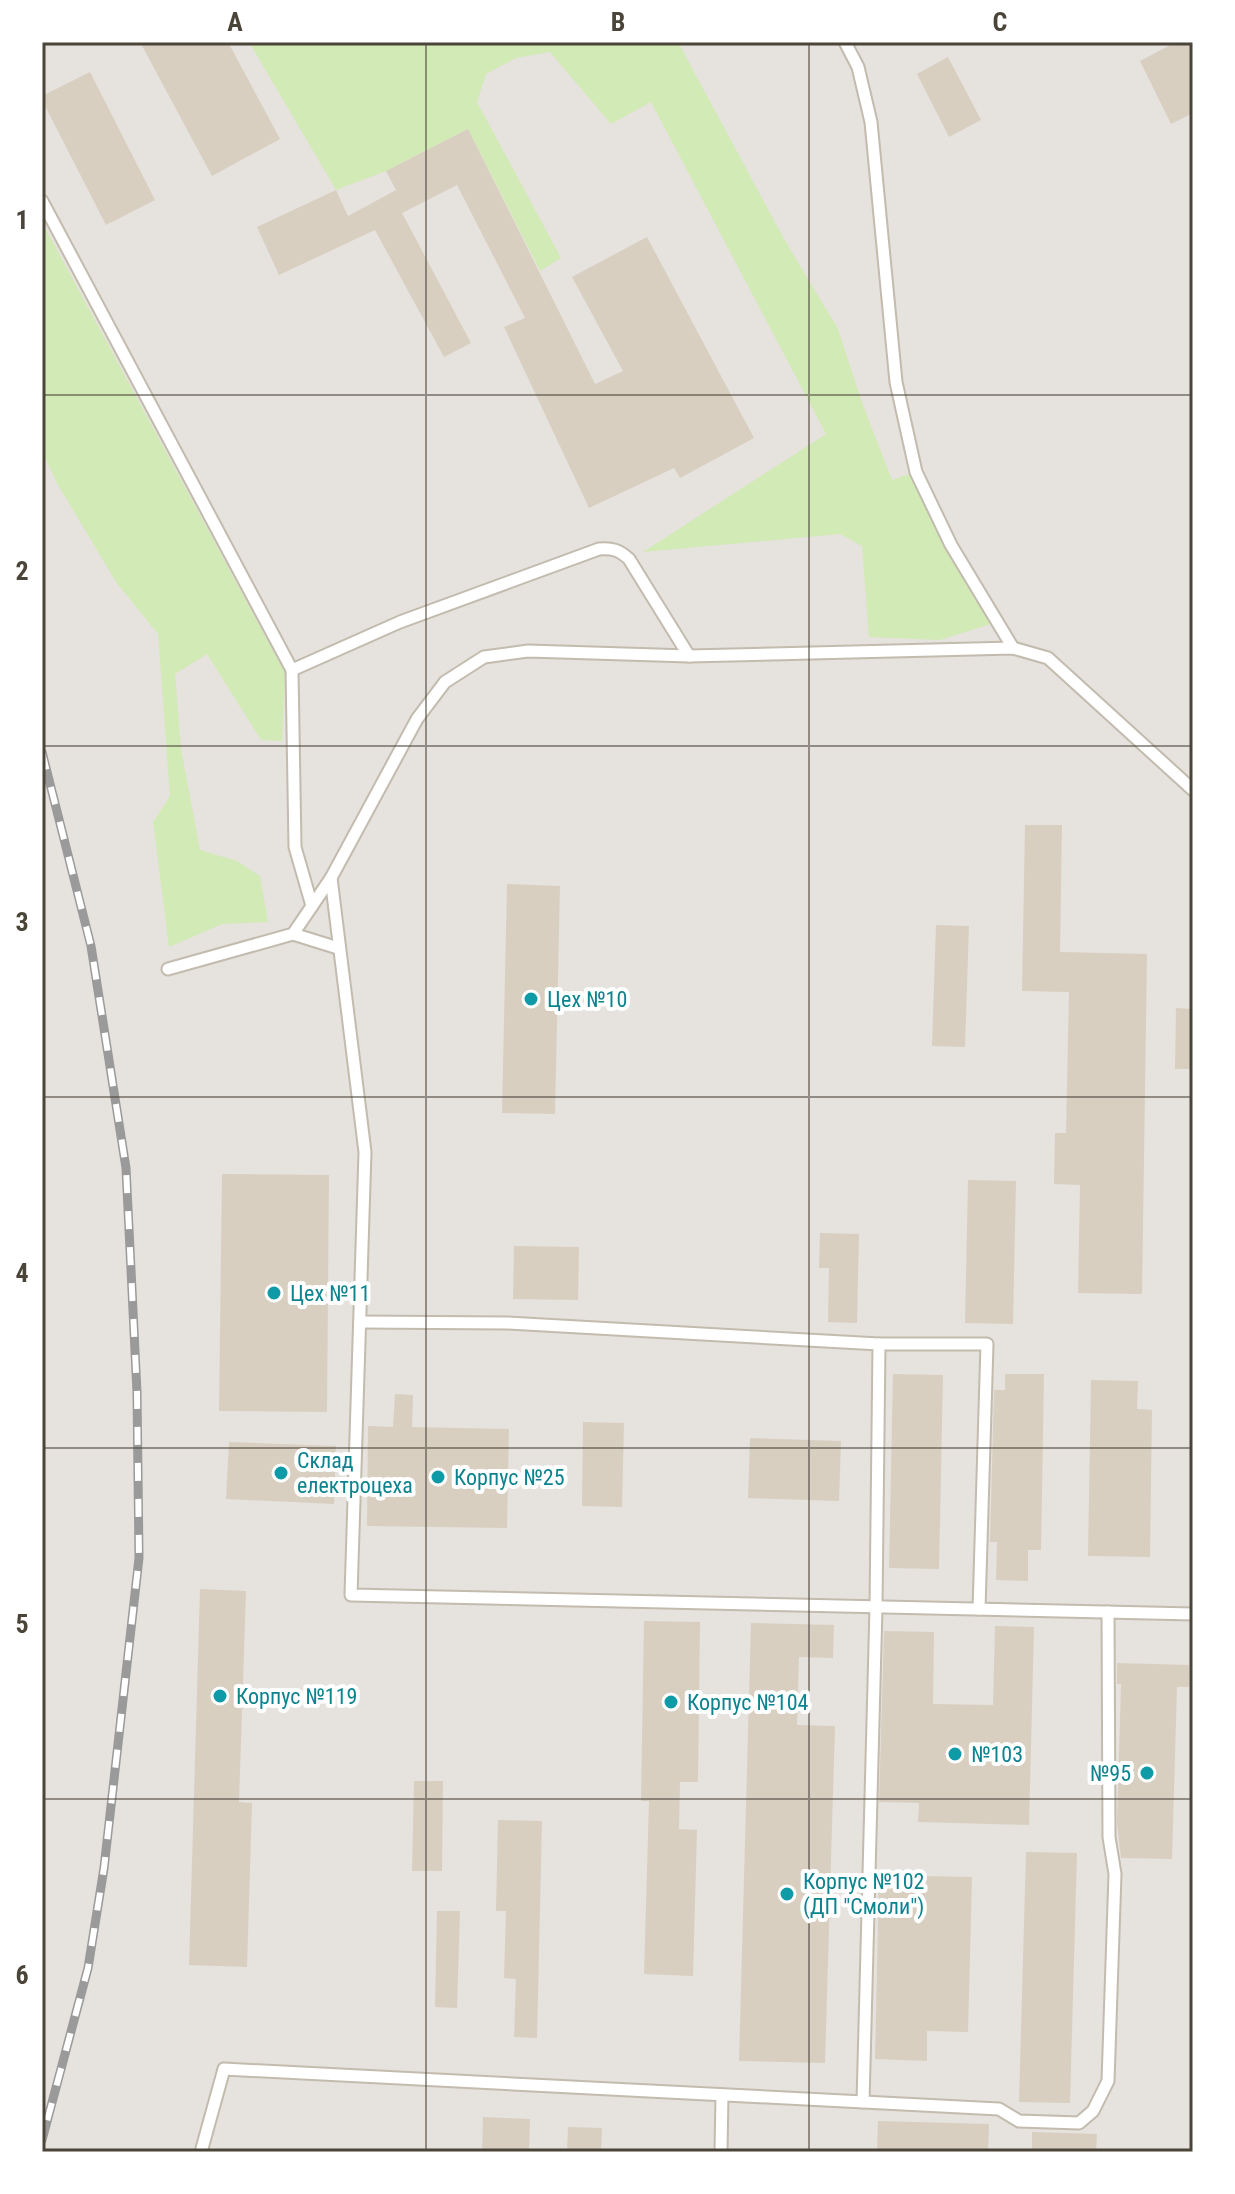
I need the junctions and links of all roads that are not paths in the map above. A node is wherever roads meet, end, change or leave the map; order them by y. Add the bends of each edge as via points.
1 (845, 42) edge
2 (42, 201) edge
3 (1013, 648) junction
4 (689, 656) junction
5 (292, 670) junction
6 (1193, 790) edge
7 (331, 878) junction
8 (312, 906) junction
9 (293, 934) junction
10 (338, 948) junction
11 (168, 969) dead end
12 (360, 1322) junction
13 (879, 1344) junction
14 (876, 1607) junction
15 (979, 1609) junction
16 (1108, 1612) junction
17 (1193, 1614) edge
18 (722, 2095) junction
19 (863, 2102) junction
20 (201, 2152) edge
21 (721, 2152) edge

1 - 3 lane via 858,67 871,122 896,382 916,472 951,545
2 - 5 lane
3 - 4 lane
3 - 6 lane via 1048,658
4 - 5 lane via 629,559 620,551 599,549 400,622
4 - 7 lane via 528,651 484,657 445,682 417,719
5 - 8 lane via 295,847
7 - 8 lane
7 - 10 lane
8 - 9 lane
9 - 10 lane
9 - 11 lane
10 - 12 lane via 365,1152
12 - 13 lane via 507,1323
12 - 14 lane via 351,1595
13 - 14 lane
13 - 15 lane via 987,1344
14 - 15 lane
14 - 19 lane
15 - 16 lane
16 - 17 lane
16 - 19 lane via 1109,1837 1115,1874 1108,2081 1102,2097 1079,2123 1019,2121 999,2109
18 - 19 lane
18 - 20 lane via 224,2069
18 - 21 lane

